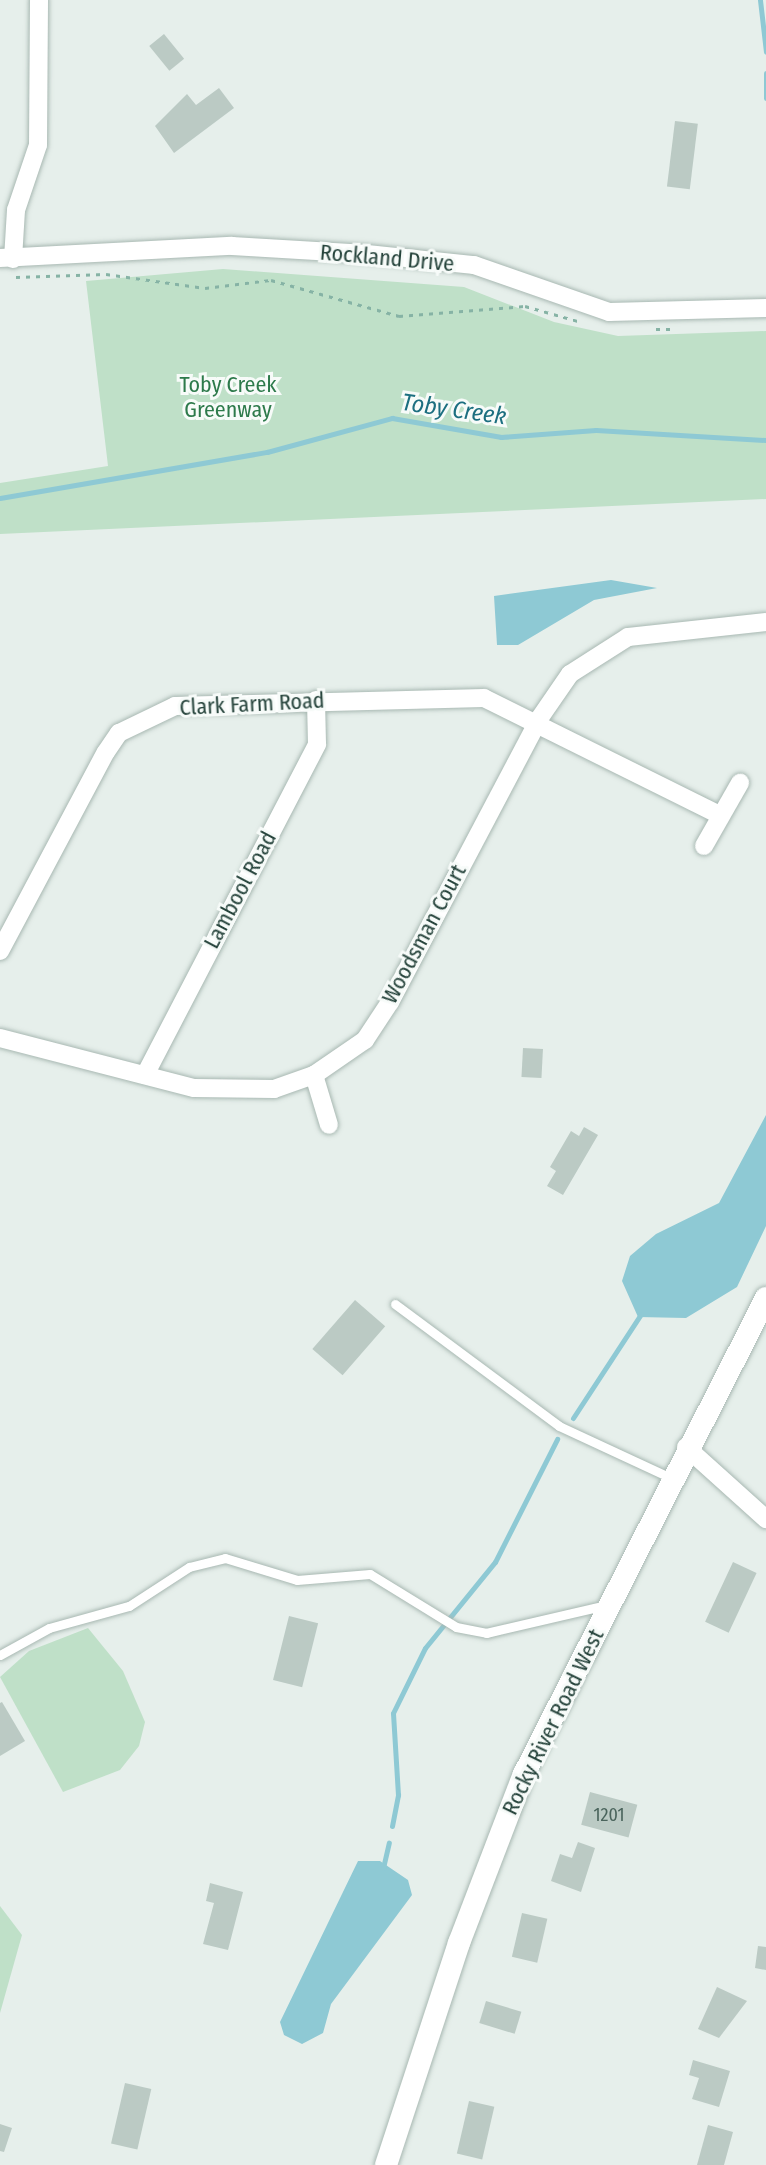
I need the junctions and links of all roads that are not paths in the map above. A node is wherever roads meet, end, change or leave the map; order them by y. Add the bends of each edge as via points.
1 (39, 0) edge
2 (7, 264) edge
3 (766, 308) edge
4 (766, 622) edge
5 (316, 700) junction
6 (539, 719) junction
7 (740, 783) dead end
8 (720, 815) junction
9 (704, 846) dead end
10 (0, 951) edge
11 (0, 1038) edge
12 (145, 1075) junction
13 (314, 1075) junction
14 (329, 1125) dead end
15 (766, 1298) edge
16 (395, 1304) dead end
17 (686, 1447) junction
18 (671, 1478) junction
19 (766, 1519) edge
20 (610, 1605) junction
21 (0, 1655) edge
22 (386, 2165) edge

1 - 2 street via 38,145 16,210
2 - 3 street, Rockland Drive via 232,246 474,265 609,312
4 - 6 street, Woodsman Court via 628,637 570,674
5 - 6 street, Clark Farm Road via 467,696
5 - 10 street, Clark Farm Road via 175,706 119,733
5 - 12 street, Lambool Road via 317,744
6 - 8 street, Clark Farm Road
6 - 13 street, Woodsman Court via 390,1002 365,1040
7 - 8 street
8 - 9 street
11 - 12 street, Woodsman Court
12 - 13 street, Woodsman Court via 247,1091
13 - 14 street
15 - 17 street, Rocky River Road West
16 - 18 lane via 559,1426
17 - 18 street, Rocky River Road West
17 - 19 street
18 - 20 street, Rocky River Road West
20 - 21 lane via 575,1607 498,1632 456,1627 370,1574 297,1580 225,1558 189,1567 129,1606 49,1628
20 - 22 street, Rocky River Road West via 491,1852

